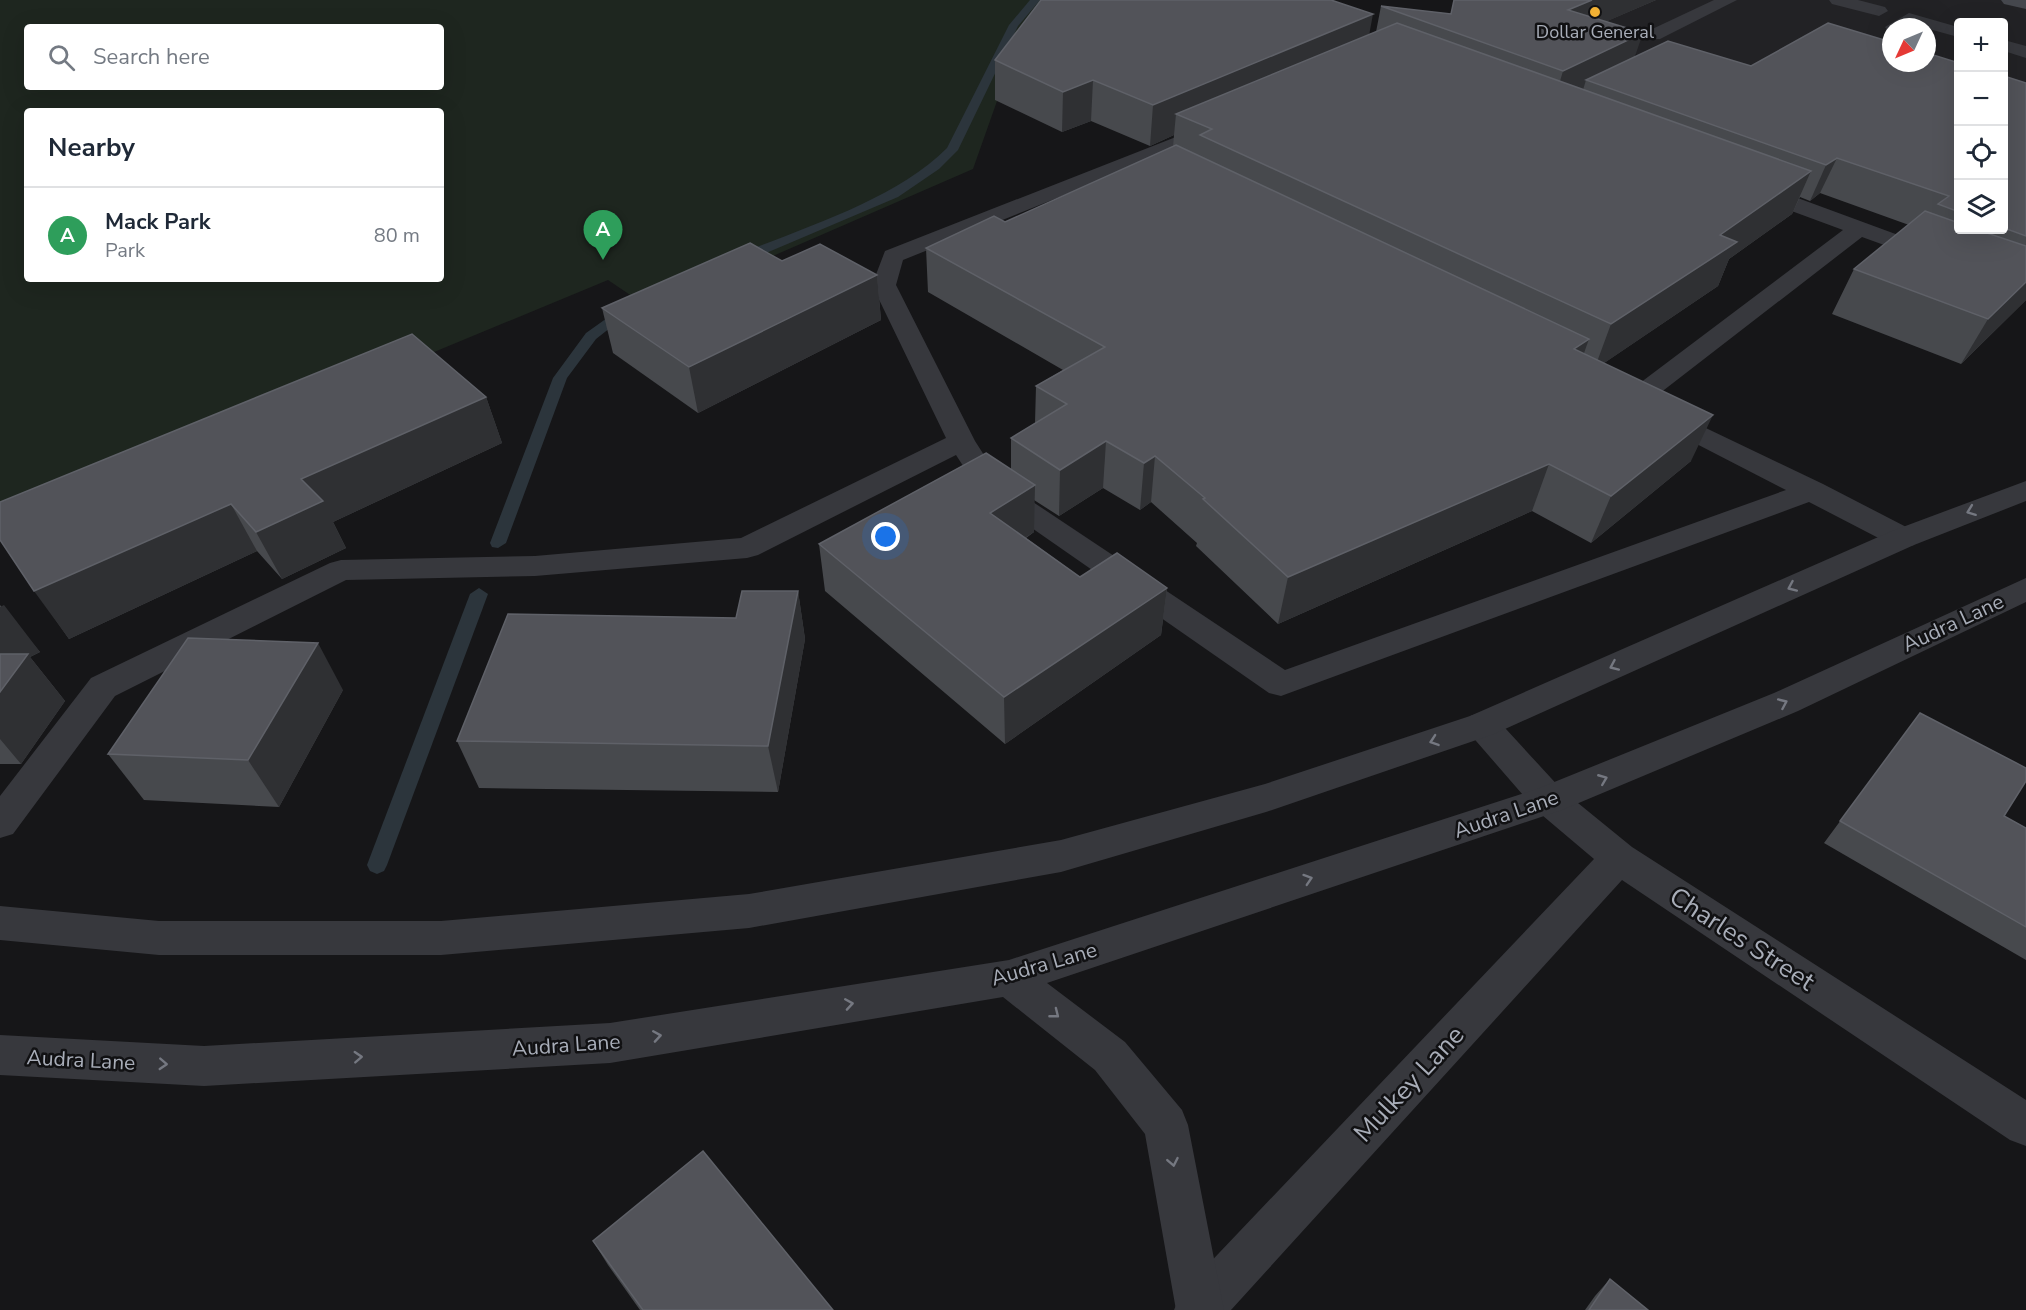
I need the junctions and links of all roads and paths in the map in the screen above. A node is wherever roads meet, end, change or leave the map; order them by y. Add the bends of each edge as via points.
1 (1728, 0) edge
2 (1838, 0) edge
3 (2010, 0) edge
4 (2026, 4) edge
5 (1879, 11) dead end
6 (1936, 25) edge
7 (1954, 31) edge
8 (1653, 35) dead end
9 (2008, 46) edge
10 (2026, 52) edge
11 (1236, 118) edge
12 (1139, 160) junction
13 (1170, 176) edge
14 (1739, 184) edge
15 (1858, 229) junction
16 (1945, 260) edge
17 (961, 441) junction
18 (1814, 490) junction
19 (2026, 490) edge
20 (1903, 537) junction
21 (2026, 589) edge
22 (1482, 725) junction
23 (1549, 800) junction
24 (0, 823) edge
25 (1619, 858) junction
26 (0, 923) edge
27 (1009, 978) junction
28 (0, 1055) edge
29 (2026, 1125) edge
30 (1199, 1309) edge

1 - 8 street
2 - 5 street
3 - 4 main road
6 - 7 street
9 - 10 street
11 - 12 street
12 - 13 street
12 - 17 street via 893,256 884,285
14 - 15 street
15 - 16 street
15 - 18 street via 1622,396
17 - 18 street via 990,486 1281,684
17 - 24 street via 747,548 535,566 341,570 104,687
18 - 20 street
19 -> 20 street
20 -> 22 street
23 -> 21 street, Audra Lane via 1786,702
22 - 23 street, Charles Street
22 -> 26 street via 1266,798 1061,856 749,911 441,938 159,938
23 - 25 street, Charles Street
27 -> 23 street, Audra Lane
25 - 29 street, Charles Street
25 - 30 street, Mulkey Lane
28 -> 27 street, Audra Lane via 204,1066 610,1043
27 -> 30 street via 1110,1056 1166,1125

